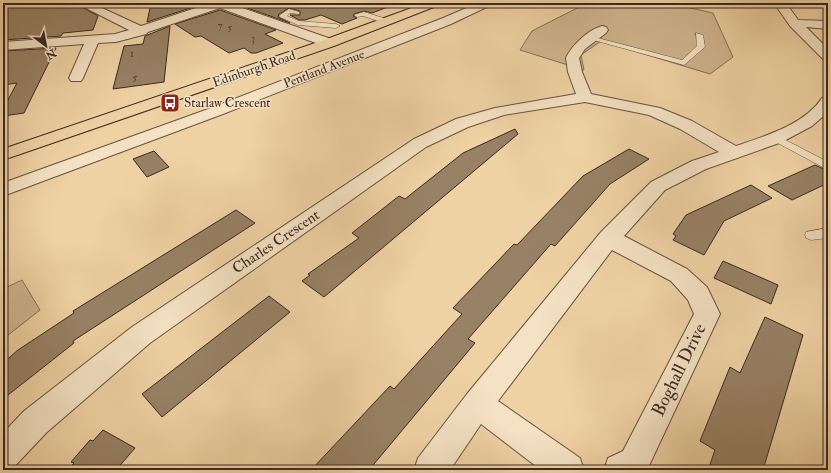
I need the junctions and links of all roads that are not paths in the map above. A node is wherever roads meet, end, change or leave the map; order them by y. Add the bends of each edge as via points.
1 (82, 3) edge
2 (435, 3) edge
3 (487, 3) edge
4 (780, 3) edge
5 (219, 4) edge
6 (297, 13) dead end
7 (357, 15) dead end
8 (310, 19) dead end
9 (387, 22) junction
10 (794, 23) junction
11 (335, 24) junction
12 (828, 25) edge
13 (142, 31) junction
14 (596, 34) joint
15 (352, 35) junction
16 (699, 35) dead end
17 (92, 41) junction
18 (329, 43) junction
19 (3, 46) edge
20 (828, 56) edge
21 (76, 78) dead end
22 (585, 97) junction
23 (827, 105) edge
24 (776, 138) junction
25 (733, 152) junction
26 (3, 155) edge
27 (828, 167) edge
28 (3, 190) edge
29 (828, 233) edge
30 (812, 235) dead end
31 (609, 238) junction
32 (478, 404) junction
33 (3, 456) edge
34 (430, 470) edge
35 (568, 470) edge
36 (620, 470) edge

1 - 13 street
2 - 9 main road, Edinburgh Road
3 - 28 street, Pentland Avenue via 217,111
4 - 10 street
5 - 13 street
5 - 18 street
6 - 11 lane via 289,11 282,16 298,23
7 - 9 lane via 364,14
8 - 11 lane
9 - 15 main road, Edinburgh Road
10 - 12 street
10 - 20 street
11 - 15 lane
13 - 17 street
14 - 16 lane via 669,60 684,62 701,47
14 - 22 street via 573,52 571,59
15 - 18 main road, Edinburgh Road
17 - 19 street
17 - 21 street
18 - 26 main road, Edinburgh Road
22 - 25 street, Charles Crescent via 654,111 686,125
22 - 33 street, Charles Crescent via 501,111 462,123 420,143 141,335 35,422
23 - 24 street via 806,122
24 - 25 street
24 - 27 lane
25 - 31 street via 699,165 658,186
29 - 30 lane
31 - 32 street
31 - 36 street, Boghall Drive via 679,275 698,294 707,314 634,462
32 - 34 street
32 - 35 street

